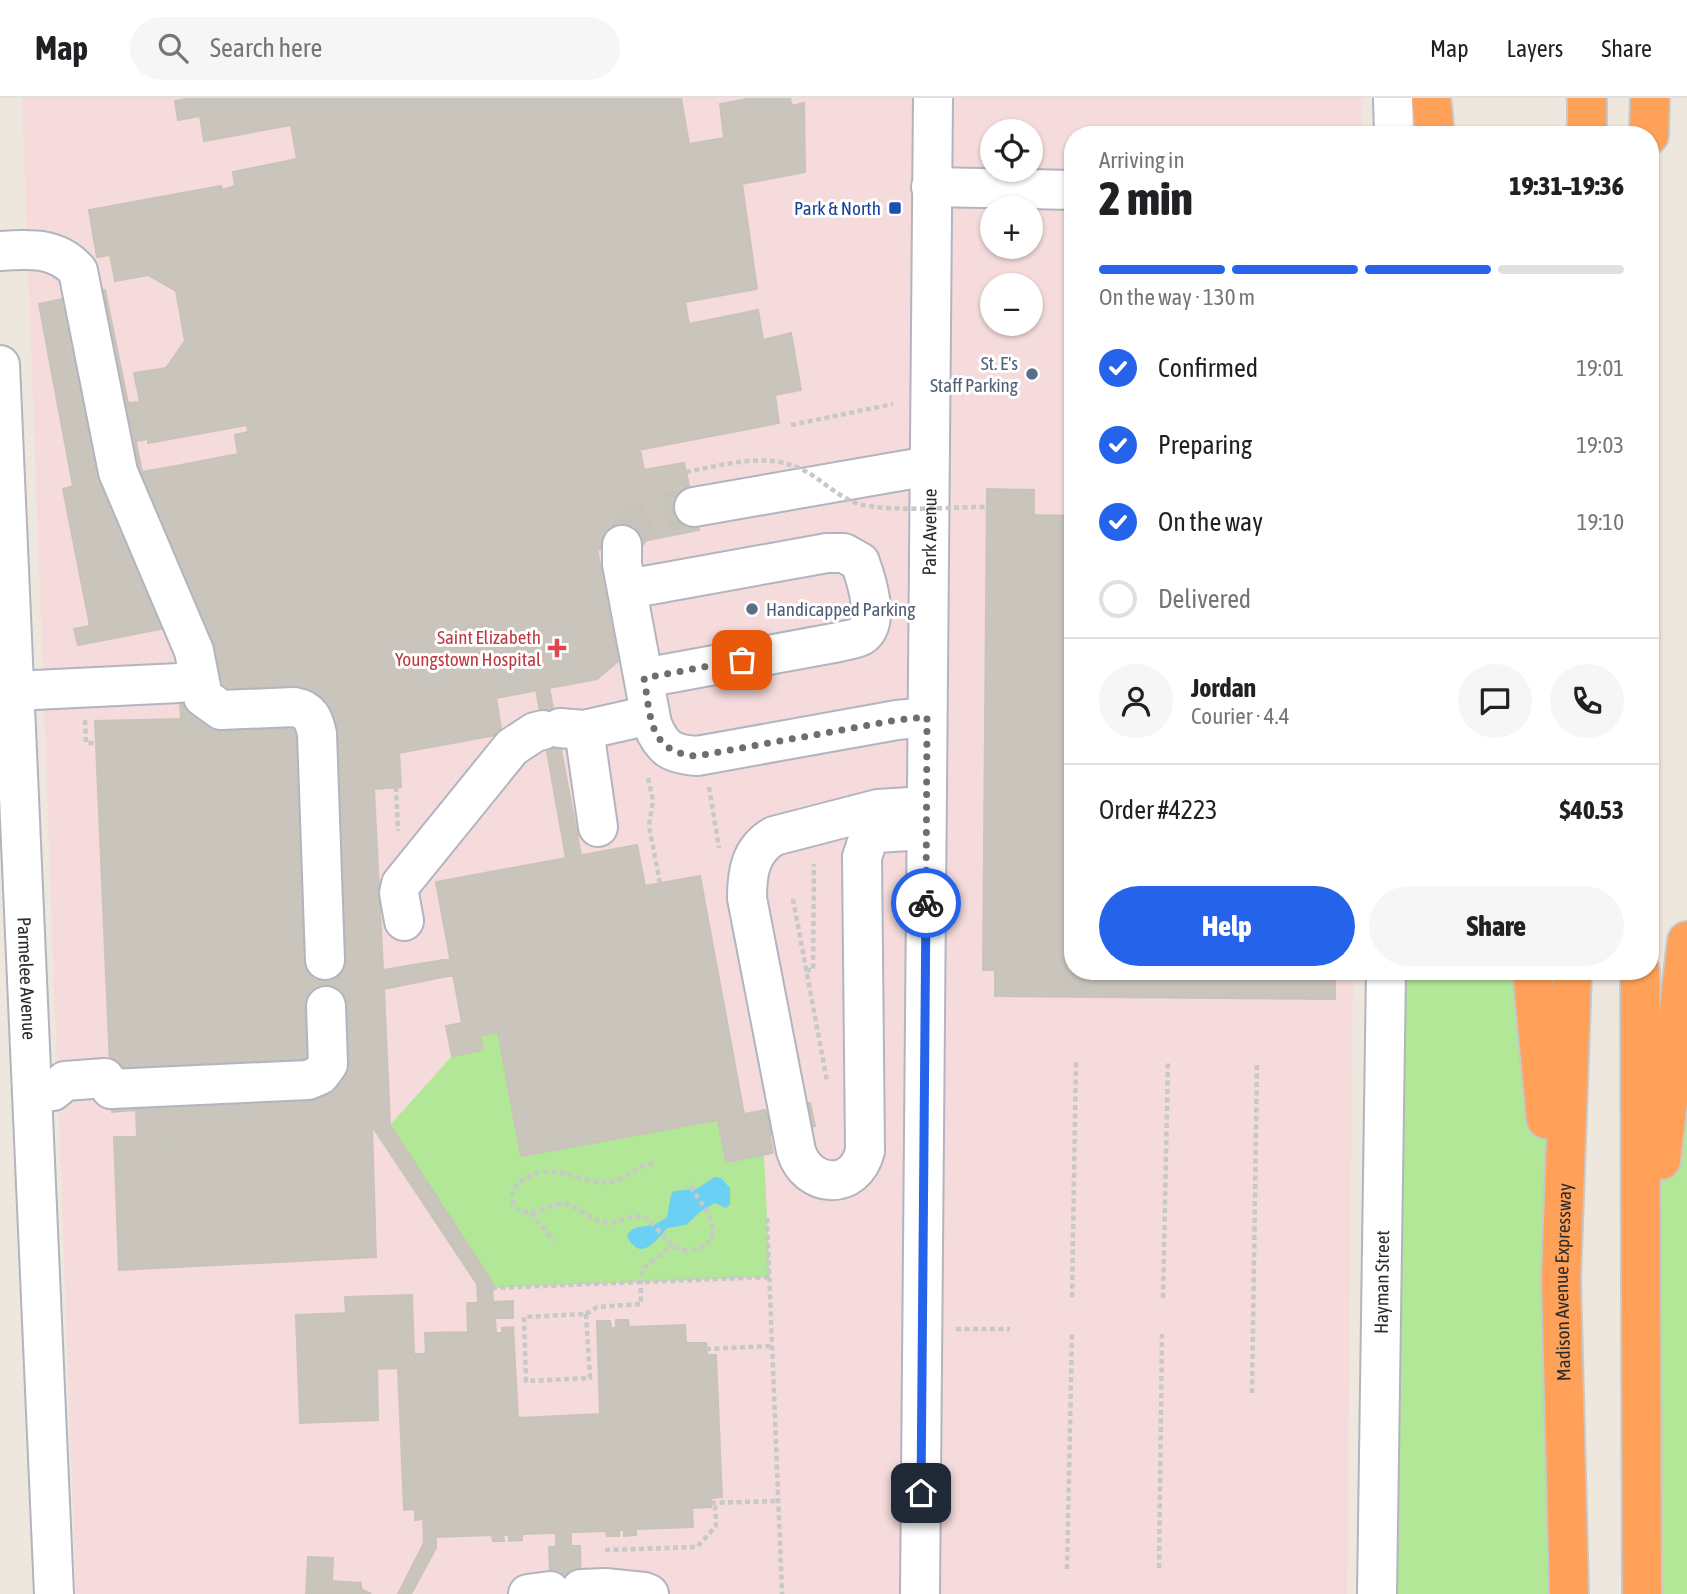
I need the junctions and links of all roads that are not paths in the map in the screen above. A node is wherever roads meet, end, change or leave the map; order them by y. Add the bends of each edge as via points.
1 (933, 98) edge
2 (1393, 98) edge
3 (1431, 98) edge
4 (1587, 98) edge
5 (1650, 98) edge
6 (1394, 126) edge
7 (1434, 126) edge
8 (1587, 126) edge
9 (1649, 126) edge
10 (931, 187) junction
11 (1064, 190) edge
12 (0, 251) edge
13 (0, 365) edge
14 (929, 466) junction
15 (690, 489) tunnel mouth
16 (622, 545) dead end
17 (628, 589) junction
18 (644, 678) junction
19 (179, 683) dead end
20 (14, 691) junction
21 (650, 715) junction
22 (927, 717) junction
23 (561, 729) junction
24 (926, 818) junction
25 (818, 825) junction
26 (598, 827) dead end
27 (10, 834) edge
28 (862, 858) junction
29 (404, 921) dead end
30 (1687, 940) edge
31 (325, 960) dead end
32 (1386, 980) edge
33 (1533, 980) edge
34 (1572, 980) edge
35 (1640, 980) edge
36 (326, 1006) dead end
37 (15, 1042) edge
38 (42, 1091) junction
39 (1561, 1279) junction
40 (1641, 1325) junction
41 (553, 1591) edge
42 (54, 1594) edge
43 (649, 1594) edge
44 (920, 1594) edge
45 (1377, 1594) edge
46 (1569, 1594) edge
47 (1642, 1594) edge

1 - 10 street, Park Avenue
2 - 6 street
3 - 7 highway
4 - 8 highway
5 - 9 highway
10 - 11 street
10 - 14 street, Park Avenue
12 - 31 street via 43,250 70,261 78,271 118,472 194,651 203,697 220,710 294,706 309,713 314,722
13 - 20 street, Parmelee Avenue
14 - 15 street
14 - 22 street, Park Avenue
16 - 17 street
17 - 18 street
17 - 18 street via 827,553 844,553 860,562 867,582 871,613 862,636
18 - 21 street
19 - 20 street
20 - 27 street, Parmelee Avenue
21 - 22 street via 660,742 673,752 697,756
21 - 23 street
22 - 24 street, Park Avenue
23 - 26 street
23 - 29 street via 535,732 512,747 401,884
24 - 25 street via 878,809
24 - 28 street via 876,833 868,839
24 - 44 street, Park Avenue
25 - 28 street via 850,834 859,844
25 - 28 street via 766,841 751,860 747,898 796,1151 805,1169 829,1181 853,1172 864,1151
27 - 37 street, Parmelee Avenue
30 - 40 highway
32 - 45 street, Hayman Street
33 - 39 highway
34 - 39 highway, Madison Avenue Expressway
35 - 40 highway
36 - 38 street via 328,1064 320,1075 308,1080 111,1089 105,1078 65,1081
37 - 38 street, Parmelee Avenue
38 - 42 street, Parmelee Avenue
39 - 46 highway, Madison Avenue Expressway
40 - 47 highway
41 - 43 street via 605,1588

